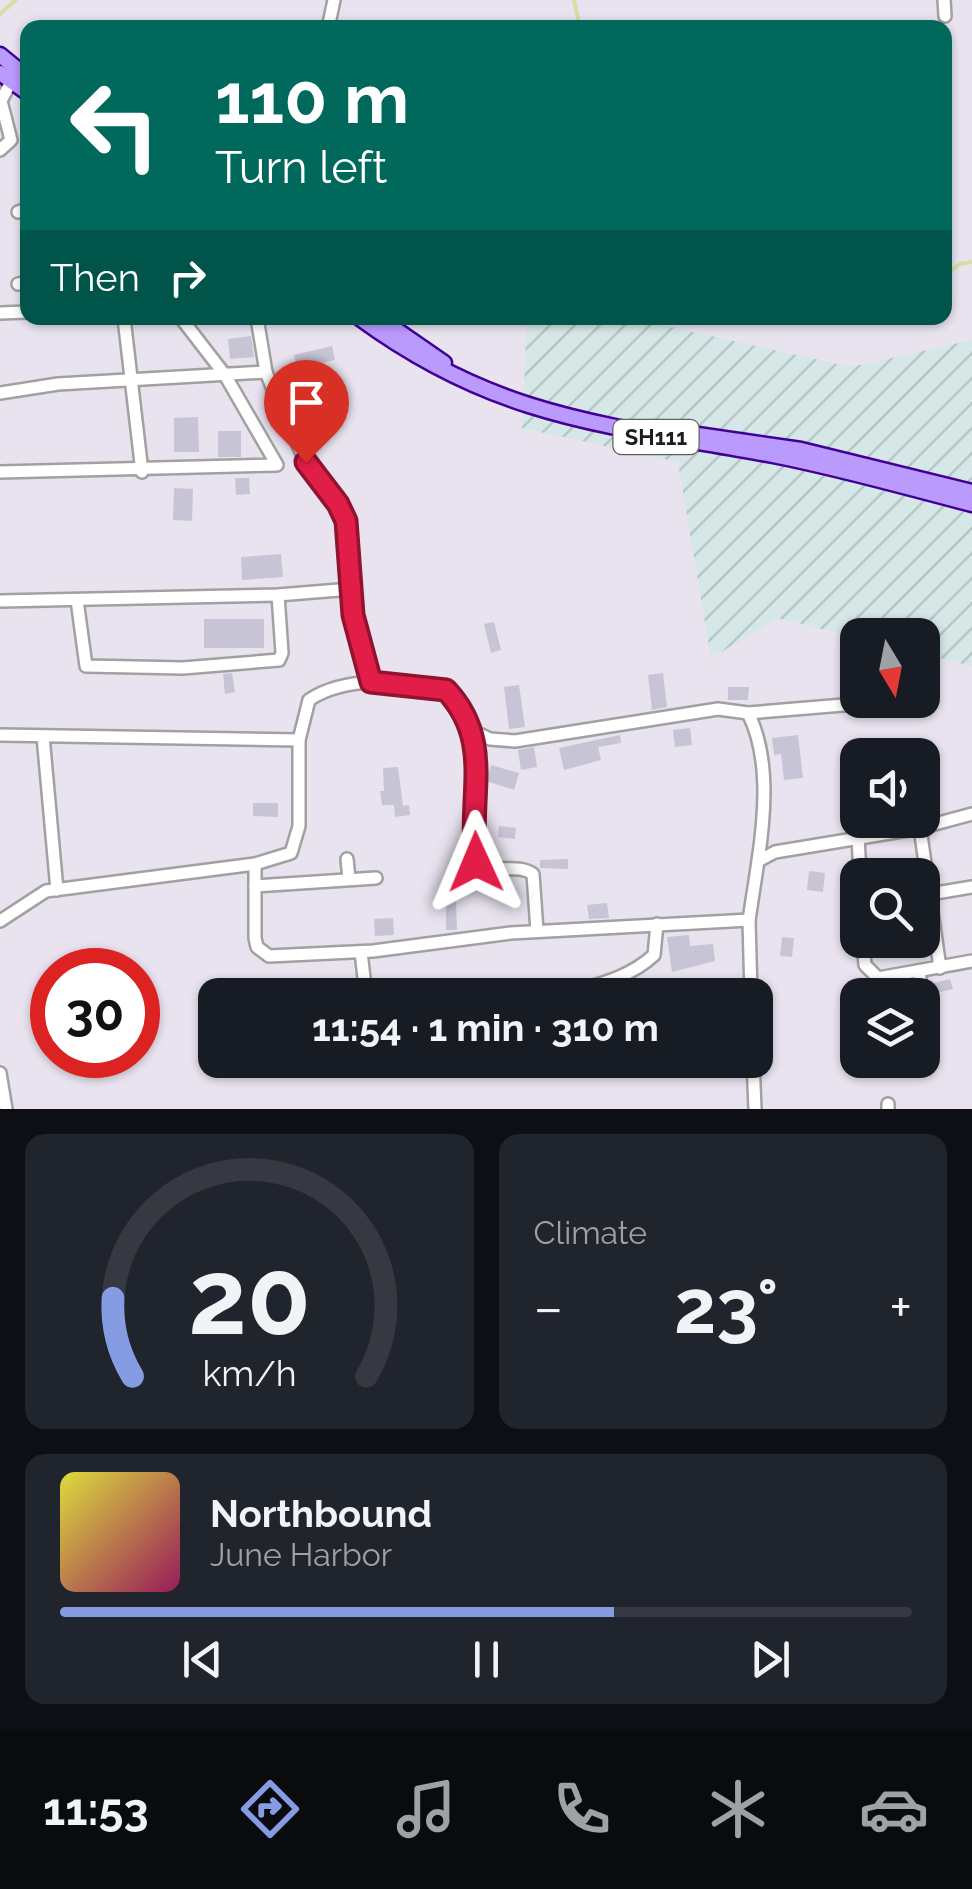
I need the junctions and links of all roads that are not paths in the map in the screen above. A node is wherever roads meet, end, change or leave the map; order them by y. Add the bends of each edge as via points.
1 (944, 0) edge
2 (944, 16) dead end
3 (0, 55) edge
4 (19, 82) edge
5 (0, 150) edge
6 (125, 325) edge
7 (187, 325) edge
8 (258, 325) edge
9 (370, 325) edge
10 (390, 325) edge
11 (266, 372) junction
12 (226, 375) junction
13 (134, 381) junction
14 (0, 392) edge
15 (0, 472) edge
16 (142, 472) junction
17 (972, 492) edge
18 (972, 504) edge
19 (351, 588) junction
20 (278, 595) junction
21 (77, 600) junction
22 (0, 601) edge
23 (371, 682) junction
24 (840, 705) edge
25 (748, 712) junction
26 (474, 732) junction
27 (0, 735) edge
28 (42, 736) junction
29 (300, 740) junction
30 (972, 814) edge
31 (940, 823) edge
32 (852, 838) edge
33 (346, 858) dead end
34 (758, 861) junction
35 (254, 864) junction
36 (376, 878) dead end
37 (349, 879) junction
38 (254, 886) junction
39 (972, 887) edge
40 (57, 890) junction
41 (940, 892) edge
42 (748, 920) junction
43 (0, 922) edge
44 (657, 924) junction
45 (537, 931) junction
46 (361, 952) junction
47 (867, 958) edge
48 (939, 958) edge
49 (972, 961) edge
50 (940, 968) junction
51 (919, 971) junction
52 (364, 978) edge
53 (619, 978) edge
54 (750, 978) edge
55 (920, 978) edge
56 (0, 1073) edge
57 (754, 1078) edge
58 (1, 1087) edge
59 (6, 1109) edge
60 (755, 1109) edge

1 - 2 street
3 - 4 main road
4 - 5 street via 0,101 12,140
6 - 13 street
7 - 12 street
8 - 11 street
9 - 18 main road, SH111 via 432,367 544,412 823,466
10 - 17 main road, SH111 via 437,360 548,406 801,450
11 - 12 street
11 - 19 street via 306,462 346,521
12 - 13 street
12 - 16 street via 277,465
13 - 14 street
13 - 16 street
15 - 16 street
19 - 20 street
19 - 23 street via 358,648
20 - 21 street
20 - 21 street via 279,660 126,670 86,666
21 - 22 street
23 - 26 street via 446,690
23 - 29 street via 324,690 309,700
24 - 25 street
25 - 26 street via 718,709 515,740
25 - 34 street via 765,815
26 - 45 street via 476,862 533,874
27 - 28 street
28 - 29 street
28 - 40 street
29 - 35 street via 296,842 291,853
30 - 31 street
32 - 34 street
33 - 37 street
34 - 42 street
35 - 38 street
35 - 40 street
36 - 37 street
37 - 38 street
38 - 46 street via 255,938 264,954
39 - 41 street
40 - 43 street
42 - 44 street
42 - 54 street
44 - 45 street
44 - 53 street via 654,955
45 - 46 street
46 - 52 street
47 - 51 street via 870,974 878,978
48 - 50 street
49 - 50 street
50 - 51 street
51 - 55 street
56 - 58 street
57 - 60 street
58 - 59 street

